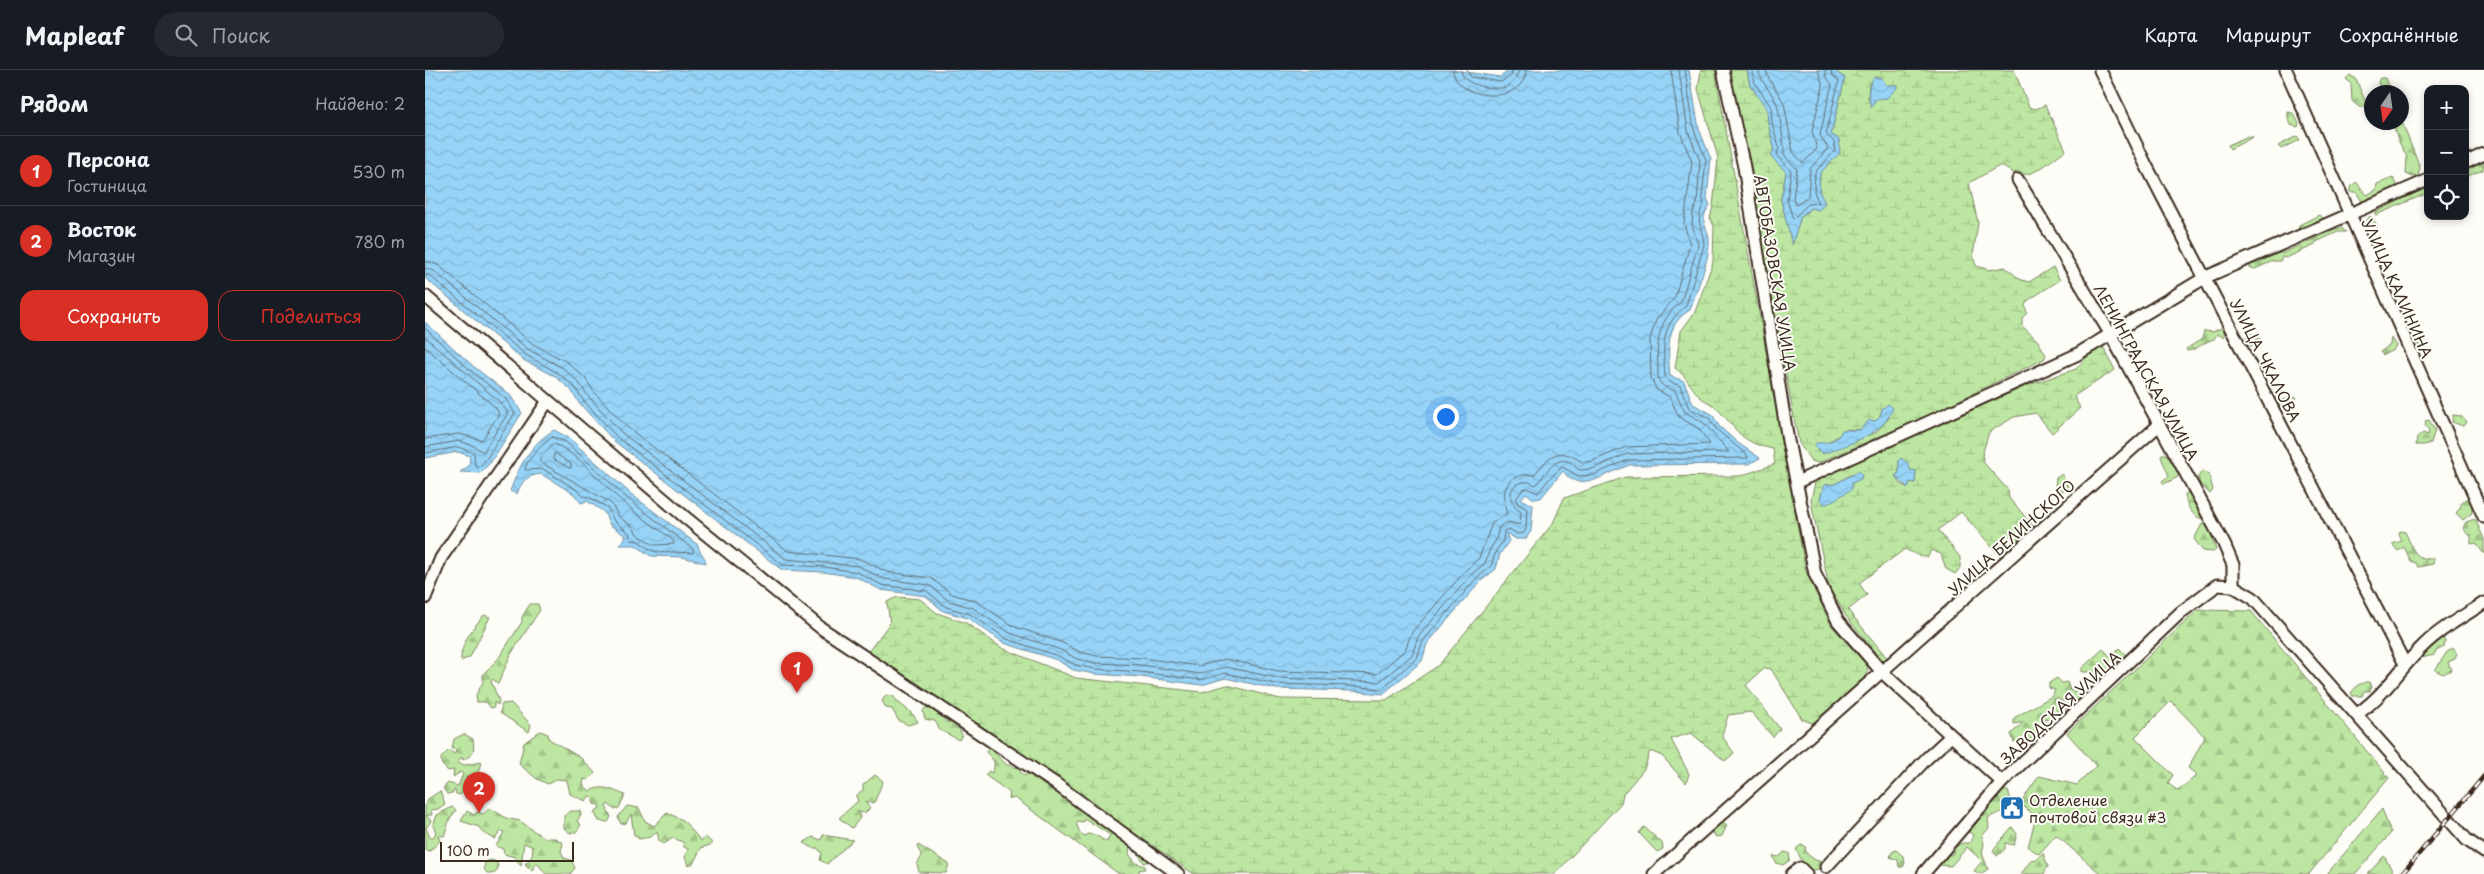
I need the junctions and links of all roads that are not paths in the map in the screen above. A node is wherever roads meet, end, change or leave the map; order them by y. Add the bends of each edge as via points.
1 (1723, 70) edge
2 (2100, 70) edge
3 (2286, 70) edge
4 (2484, 154) edge
5 (2469, 161) edge
6 (2018, 180) dead end
7 (2424, 182) edge
8 (2349, 216) junction
9 (2206, 277) junction
10 (425, 296) edge
11 (2111, 335) junction
12 (549, 401) junction
13 (2159, 426) junction
14 (1797, 482) junction
15 (2484, 518) edge
16 (2233, 586) junction
17 (425, 598) edge
18 (2484, 603) edge
19 (2405, 664) junction
20 (1882, 672) junction
21 (2357, 714) junction
22 (1951, 736) junction
23 (2002, 782) junction
24 (2484, 852) edge
25 (1826, 867) dead end
26 (1178, 874) edge
27 (1654, 874) edge
28 (1792, 874) edge
29 (1806, 874) edge
30 (1923, 874) edge

1 - 14 street, АВТОБАЗОВСКАЯ УЛИЦА via 1744,167
2 - 9 street, УЛИЦА ЧКАЛОВА via 2145,164
3 - 8 street, УЛИЦА КАЛИНИНА
4 - 5 street
6 - 11 street, ЛЕНИНГРАДСКАЯ УЛИЦА
7 - 8 street
8 - 9 street
8 - 15 street, УЛИЦА КАЛИНИНА
9 - 11 street
9 - 19 street, УЛИЦА ЧКАЛОВА
10 - 12 street
11 - 13 street, ЛЕНИНГРАДСКАЯ УЛИЦА
11 - 14 street via 2076,355
12 - 17 street via 441,558
12 - 26 street via 821,628 1056,784
13 - 16 street, ЛЕНИНГРАДСКАЯ УЛИЦА via 2224,544 2233,565
13 - 20 street, УЛИЦА БЕЛИНСКОГО
14 - 20 street via 1815,574 1838,621
16 - 21 street via 2253,598
16 - 23 street, ЗАВОДСКАЯ УЛИЦА via 2217,585 2180,613
18 - 19 street via 2426,643
19 - 21 street via 2376,701
20 - 22 street
20 - 27 street, УЛИЦА БЕЛИНСКОГО
21 - 24 street via 2467,840
22 - 23 street
22 - 25 street
23 - 30 street, ЗАВОДСКАЯ УЛИЦА
28 - 29 street via 1800,868

